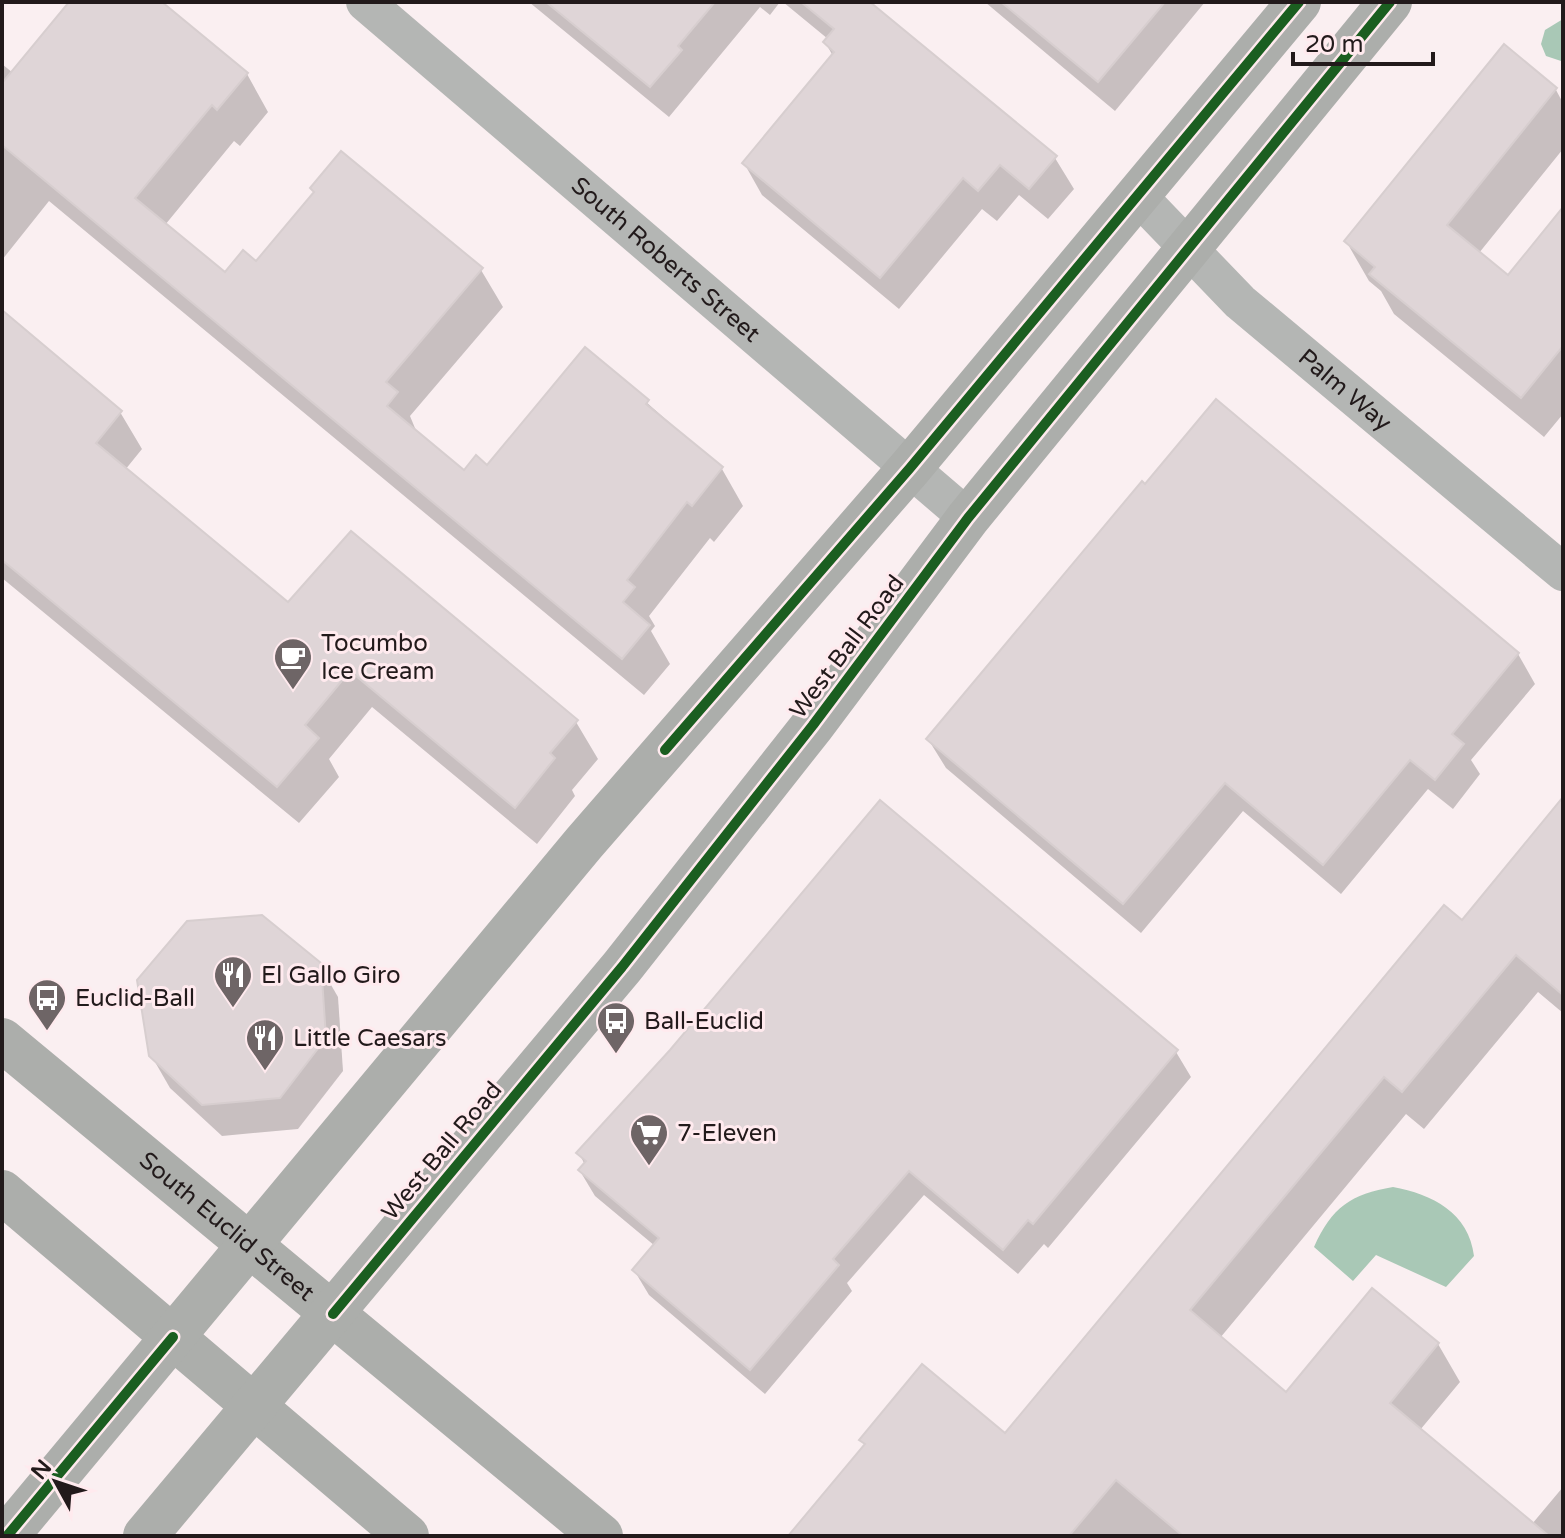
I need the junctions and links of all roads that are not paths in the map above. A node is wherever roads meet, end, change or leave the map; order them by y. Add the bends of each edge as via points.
1 (365, 2) edge
2 (1299, 2) edge
3 (1390, 2) edge
4 (1138, 196) junction
5 (1187, 249) junction
6 (910, 468) junction
7 (968, 518) junction
8 (1563, 572) edge
9 (2, 1040) edge
10 (2, 1192) edge
11 (250, 1245) junction
12 (333, 1314) junction
13 (173, 1337) junction
14 (254, 1407) junction
15 (7, 1536) edge
16 (145, 1536) edge
17 (407, 1536) edge
18 (601, 1536) edge

1 - 6 street, South Roberts Street
2 - 4 main road
3 - 5 main road, West Ball Road
4 - 5 street, Palm Way
4 - 6 main road
5 - 7 main road, West Ball Road
5 - 8 street, Palm Way via 1240,302
6 - 7 street, South Roberts Street
6 - 11 main road via 584,843
7 - 12 main road, West Ball Road via 718,848
9 - 11 main road, South Euclid Street
10 - 13 main road
11 - 12 main road, South Euclid Street
11 - 13 main road
12 - 14 main road, West Ball Road
12 - 18 main road, South Euclid Street
13 - 14 main road
13 - 15 main road
14 - 16 main road, West Ball Road
14 - 17 main road

